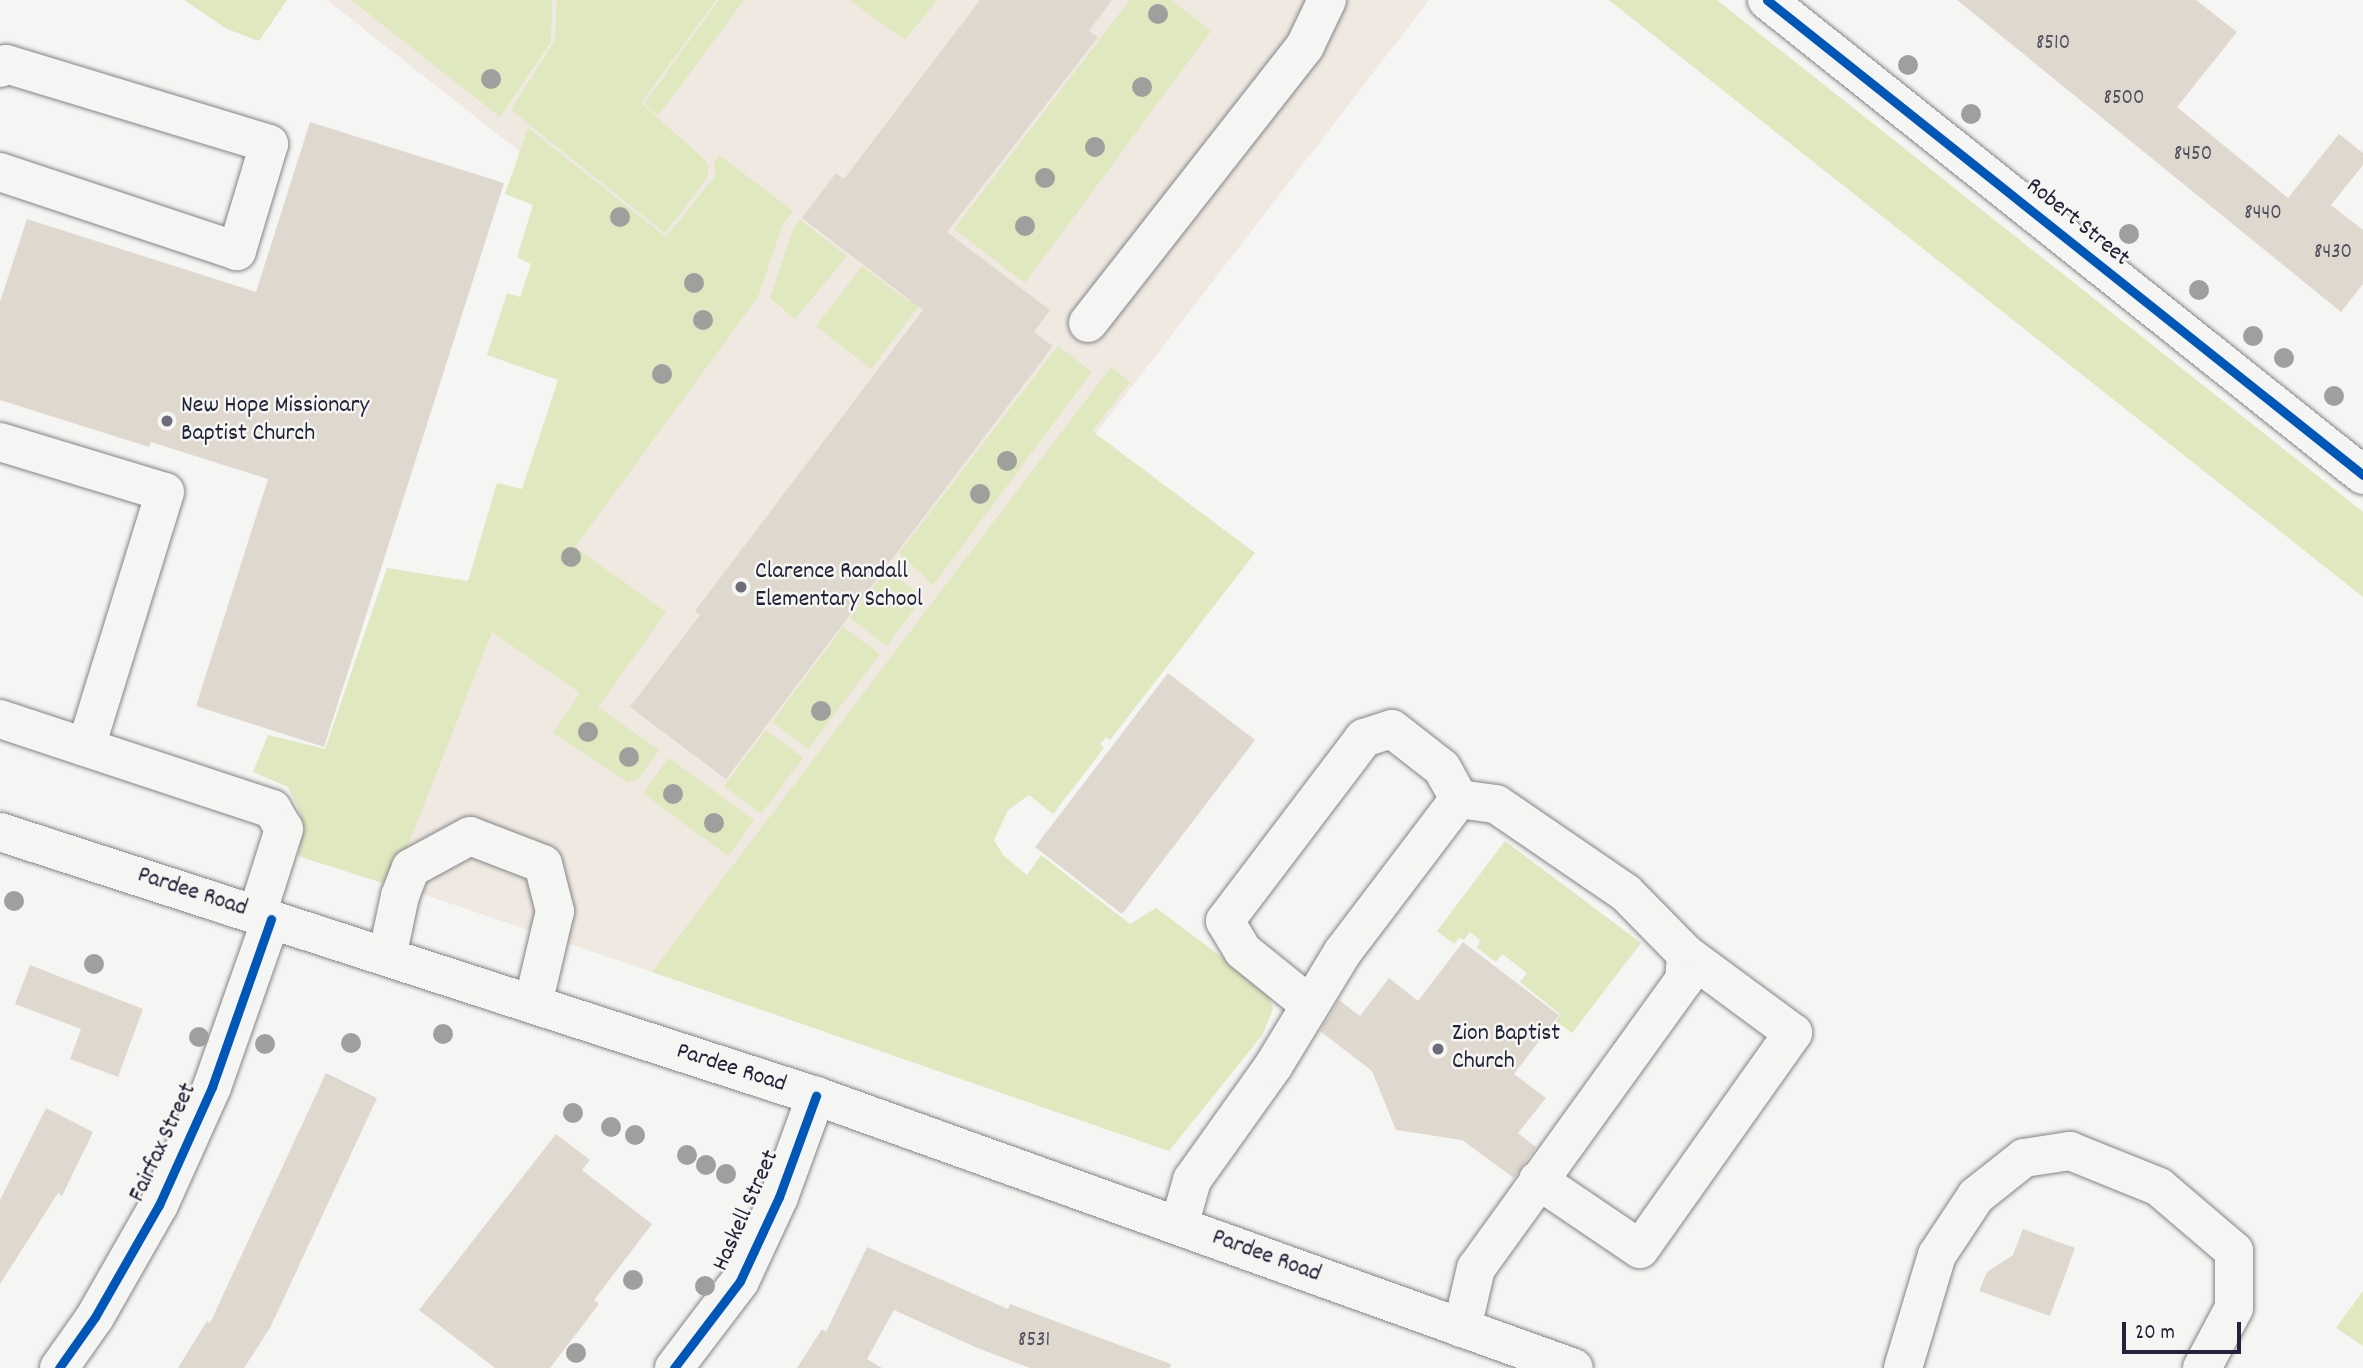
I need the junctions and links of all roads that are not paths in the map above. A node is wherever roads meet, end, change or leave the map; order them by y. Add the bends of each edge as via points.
1 (1327, 0) edge
2 (1767, 0) edge
3 (0, 68) edge
4 (0, 172) edge
5 (1088, 323) dead end
6 (0, 442) edge
7 (2363, 475) edge
8 (0, 719) edge
9 (86, 747) junction
10 (1459, 799) junction
11 (0, 832) edge
12 (264, 916) junction
13 (1686, 954) junction
14 (387, 957) junction
15 (533, 1004) junction
16 (1310, 1005) junction
17 (816, 1096) junction
18 (1538, 1180) junction
19 (1179, 1226) junction
20 (1462, 1328) junction
21 (59, 1368) edge
22 (674, 1368) edge
23 (1574, 1368) edge
24 (1903, 1368) edge
25 (2202, 1368) edge

1 - 5 main road via 1305,46
2 - 7 main road, Robert Street
3 - 4 main road via 6,64 269,144 237,251
6 - 9 main road via 166,492
8 - 9 main road, Fairfax Street
9 - 12 main road, Fairfax Street via 272,809 284,829
10 - 13 main road via 1496,804 1626,893
10 - 16 main road via 1342,953
10 - 16 main road via 1442,768 1392,729 1364,738 1225,921 1243,951
11 - 12 main road, Pardee Road
12 - 14 main road, Pardee Road
12 - 21 main road, Fairfax Street via 212,1087 159,1205 95,1317
13 - 18 main road via 1684,980
13 - 18 main road via 1793,1033 1640,1249
14 - 15 main road, Pardee Road
14 - 15 main road via 411,868 470,836 543,864 555,911
15 - 17 main road, Pardee Road
16 - 19 main road via 1274,1065 1192,1180
17 - 19 main road, Pardee Road
17 - 22 main road, Haskell Street via 779,1197 740,1281
18 - 20 main road via 1475,1268
19 - 20 main road, Pardee Road
20 - 23 main road, Pardee Road
24 - 25 main road via 1937,1255 1976,1196 2024,1158 2070,1151 2159,1187 2234,1251 2234,1308

